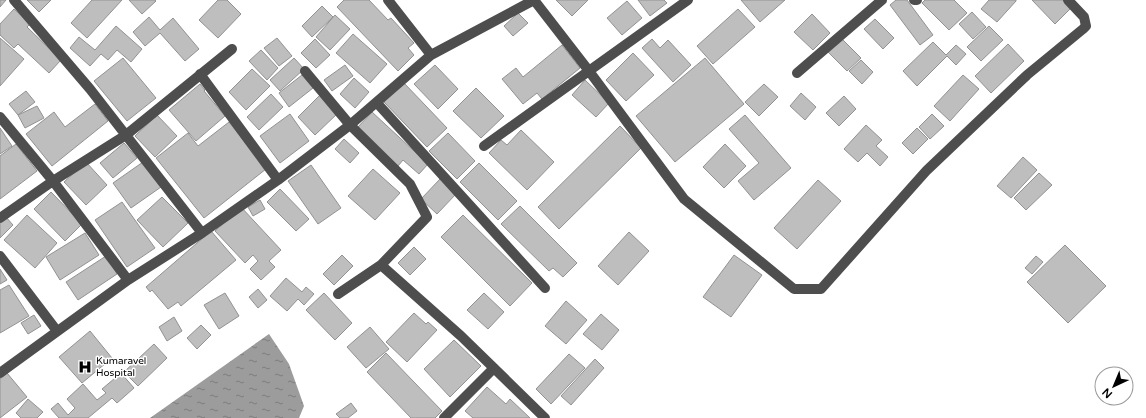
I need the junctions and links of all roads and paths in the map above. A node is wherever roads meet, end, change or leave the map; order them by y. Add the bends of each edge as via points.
1 (14, 0) edge
2 (388, 0) edge
3 (534, 0) edge
4 (688, 0) edge
5 (882, 0) edge
6 (1068, 0) edge
7 (232, 49) dead end
8 (431, 55) junction
9 (589, 71) junction
10 (304, 72) dead end
11 (797, 73) dead end
12 (200, 74) junction
13 (377, 103) junction
14 (0, 117) edge
15 (350, 125) junction
16 (126, 135) junction
17 (484, 146) dead end
18 (278, 180) junction
19 (53, 182) junction
20 (0, 218) edge
21 (202, 233) junction
22 (0, 256) edge
23 (381, 265) junction
24 (128, 280) junction
25 (545, 288) dead end
26 (338, 294) dead end
27 (57, 331) junction
28 (494, 368) junction
29 (0, 373) edge
30 (444, 418) edge
31 (545, 418) edge

1 - 16 street
2 - 8 street
3 - 8 street
3 - 9 street
4 - 9 street
5 - 11 street
6 - 9 street via 1084,17 1086,26 1027,75 927,170 821,288 794,289 684,199
7 - 12 street
8 - 13 street
9 - 17 street
10 - 15 street
12 - 16 street
12 - 18 street
13 - 15 street
13 - 25 street
14 - 19 street
15 - 18 street
15 - 23 street via 410,184 426,217
16 - 19 street
16 - 21 street
18 - 21 street
19 - 20 street
19 - 24 street
21 - 24 street
22 - 27 street
23 - 26 street
23 - 28 street
24 - 27 street
27 - 29 street
28 - 30 street
28 - 31 street

